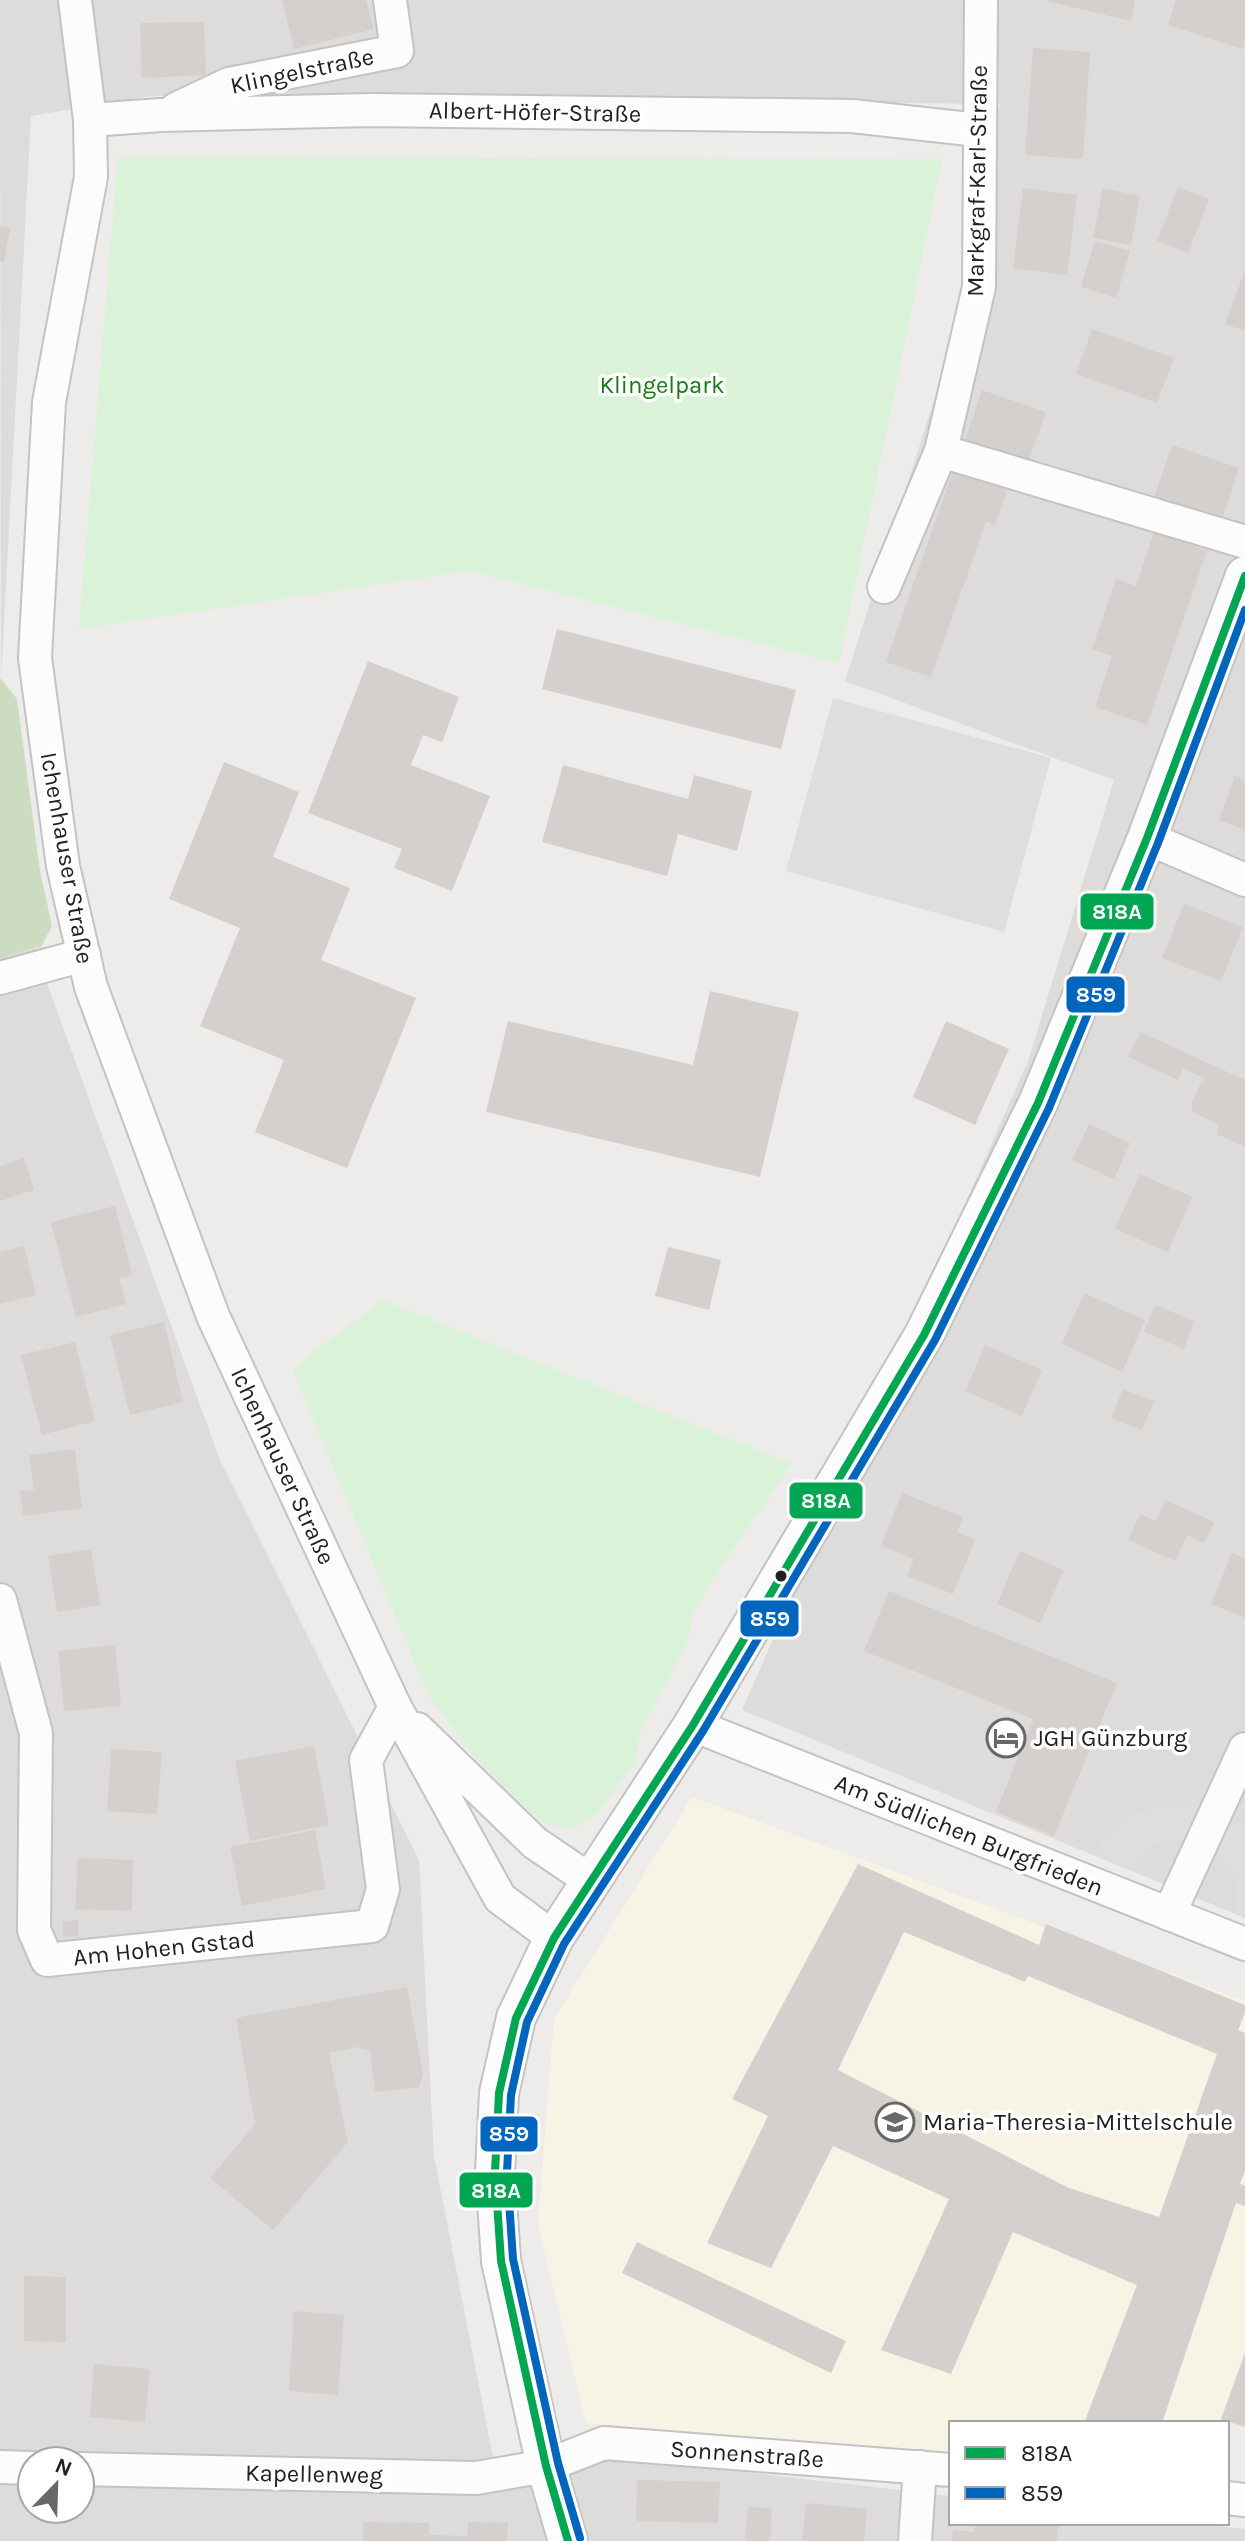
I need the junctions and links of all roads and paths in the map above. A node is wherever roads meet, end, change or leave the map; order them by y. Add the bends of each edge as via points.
1 (75, 0) edge
2 (390, 0) edge
3 (981, 0) edge
4 (161, 115) junction
5 (90, 120) junction
6 (978, 130) junction
7 (941, 451) junction
8 (1245, 542) edge
9 (1245, 576) edge
10 (884, 587) dead end
11 (1147, 838) junction
12 (1245, 880) edge
13 (84, 955) junction
14 (0, 978) edge
15 (0, 1600) edge
16 (395, 1707) junction
17 (693, 1725) junction
18 (1245, 1749) edge
19 (591, 1881) junction
20 (1169, 1914) junction
21 (554, 1938) junction
22 (1245, 1944) edge
23 (546, 2466) junction
24 (96, 2469) edge
25 (936, 2469) edge
26 (568, 2541) edge
27 (915, 2541) edge

1 - 5 street, Ichenhauser Straße
2 - 4 street, Klingelstraße via 397,51 229,84
3 - 6 street, Markgraf-Karl-Straße
4 - 5 street, Albert-Höfer-Straße
4 - 6 street, Albert-Höfer-Straße via 372,110 852,116
5 - 13 street, Ichenhauser Straße via 91,177 49,402 35,658 63,866
6 - 7 street, Markgraf-Karl-Straße via 979,287
7 - 8 street
7 - 10 street, Markgraf-Karl-Straße
9 - 11 street
11 - 12 street
11 - 17 street via 1038,1103 924,1335
13 - 14 street
13 - 16 street, Ichenhauser Straße via 91,987 213,1316
15 - 16 street, Am Hohen Gstad via 36,1733 34,1930 47,1960 372,1926 383,1889 366,1760
16 - 19 street, Ichenhauser Straße via 535,1843
16 - 21 street, Ichenhauser Straße via 500,1898
17 - 19 street
17 - 20 street, Am Südlichen Burgfrieden
18 - 20 street
19 - 21 street
20 - 22 street, Am Südlichen Burgfrieden
21 - 23 street via 516,2018 499,2093 495,2172 501,2261
23 - 24 street, Kapellenweg via 476,2478
23 - 25 street, Sonnenstraße via 604,2443
23 - 26 street
25 - 27 street

